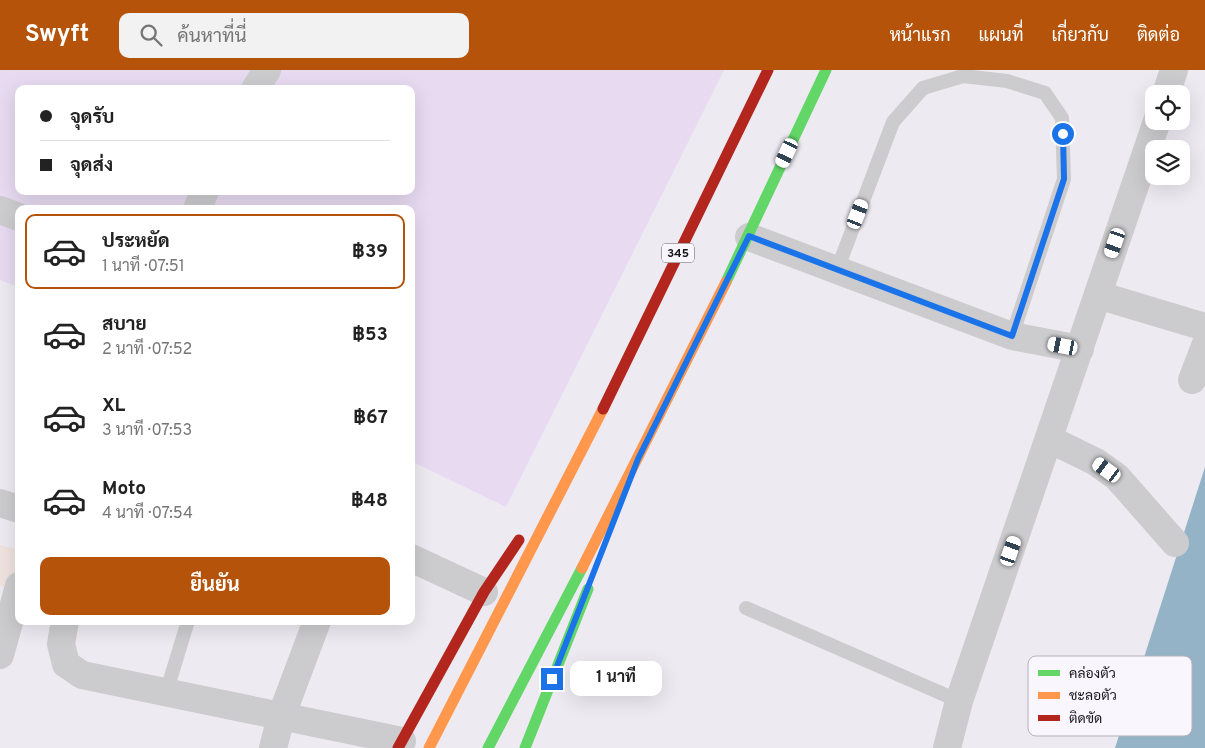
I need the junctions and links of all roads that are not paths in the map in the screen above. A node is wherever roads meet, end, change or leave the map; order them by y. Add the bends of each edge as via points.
1 (267, 70) edge
2 (768, 70) edge
3 (826, 70) edge
4 (1174, 70) edge
5 (258, 85) edge
6 (1169, 85) edge
7 (1154, 130) edge
8 (0, 210) edge
9 (15, 216) edge
10 (749, 236) junction
11 (837, 270) junction
12 (1098, 295) junction
13 (1205, 327) edge
14 (1012, 336) junction
15 (1205, 346) edge
16 (1080, 349) junction
17 (1192, 380) dead end
18 (589, 437) junction
19 (1049, 439) junction
20 (638, 459) junction
21 (1175, 543) dead end
22 (415, 560) edge
23 (599, 560) dead end
24 (592, 578) dead end
25 (484, 592) junction
26 (15, 601) edge
27 (746, 608) dead end
28 (64, 625) edge
29 (187, 625) edge
30 (316, 625) edge
31 (0, 655) edge
32 (166, 692) junction
33 (959, 701) junction
34 (281, 717) junction
35 (529, 741) edge
36 (400, 745) edge
37 (273, 748) edge
38 (429, 748) edge
39 (488, 748) edge
40 (947, 748) edge

1 - 5 street
2 - 18 main road, 345
3 - 10 main road
4 - 6 street
7 - 12 street
8 - 9 street
10 - 11 street
10 - 20 main road
11 - 14 street
11 - 14 lane via 893,122 923,88 963,76 1007,82 1045,93 1062,118 1064,179
12 - 13 street
12 - 16 street
14 - 16 street
15 - 17 street
16 - 19 street
18 - 25 main road
18 - 38 main road, 345
19 - 21 street via 1096,462 1117,477
19 - 33 street
20 - 23 main road
20 - 39 main road
22 - 25 street
24 - 35 main road
25 - 36 main road
26 - 31 street
27 - 33 lane
28 - 32 street via 61,644 66,664 82,675
29 - 32 lane
30 - 34 street
32 - 34 street
33 - 40 street
34 - 36 street
34 - 37 street

